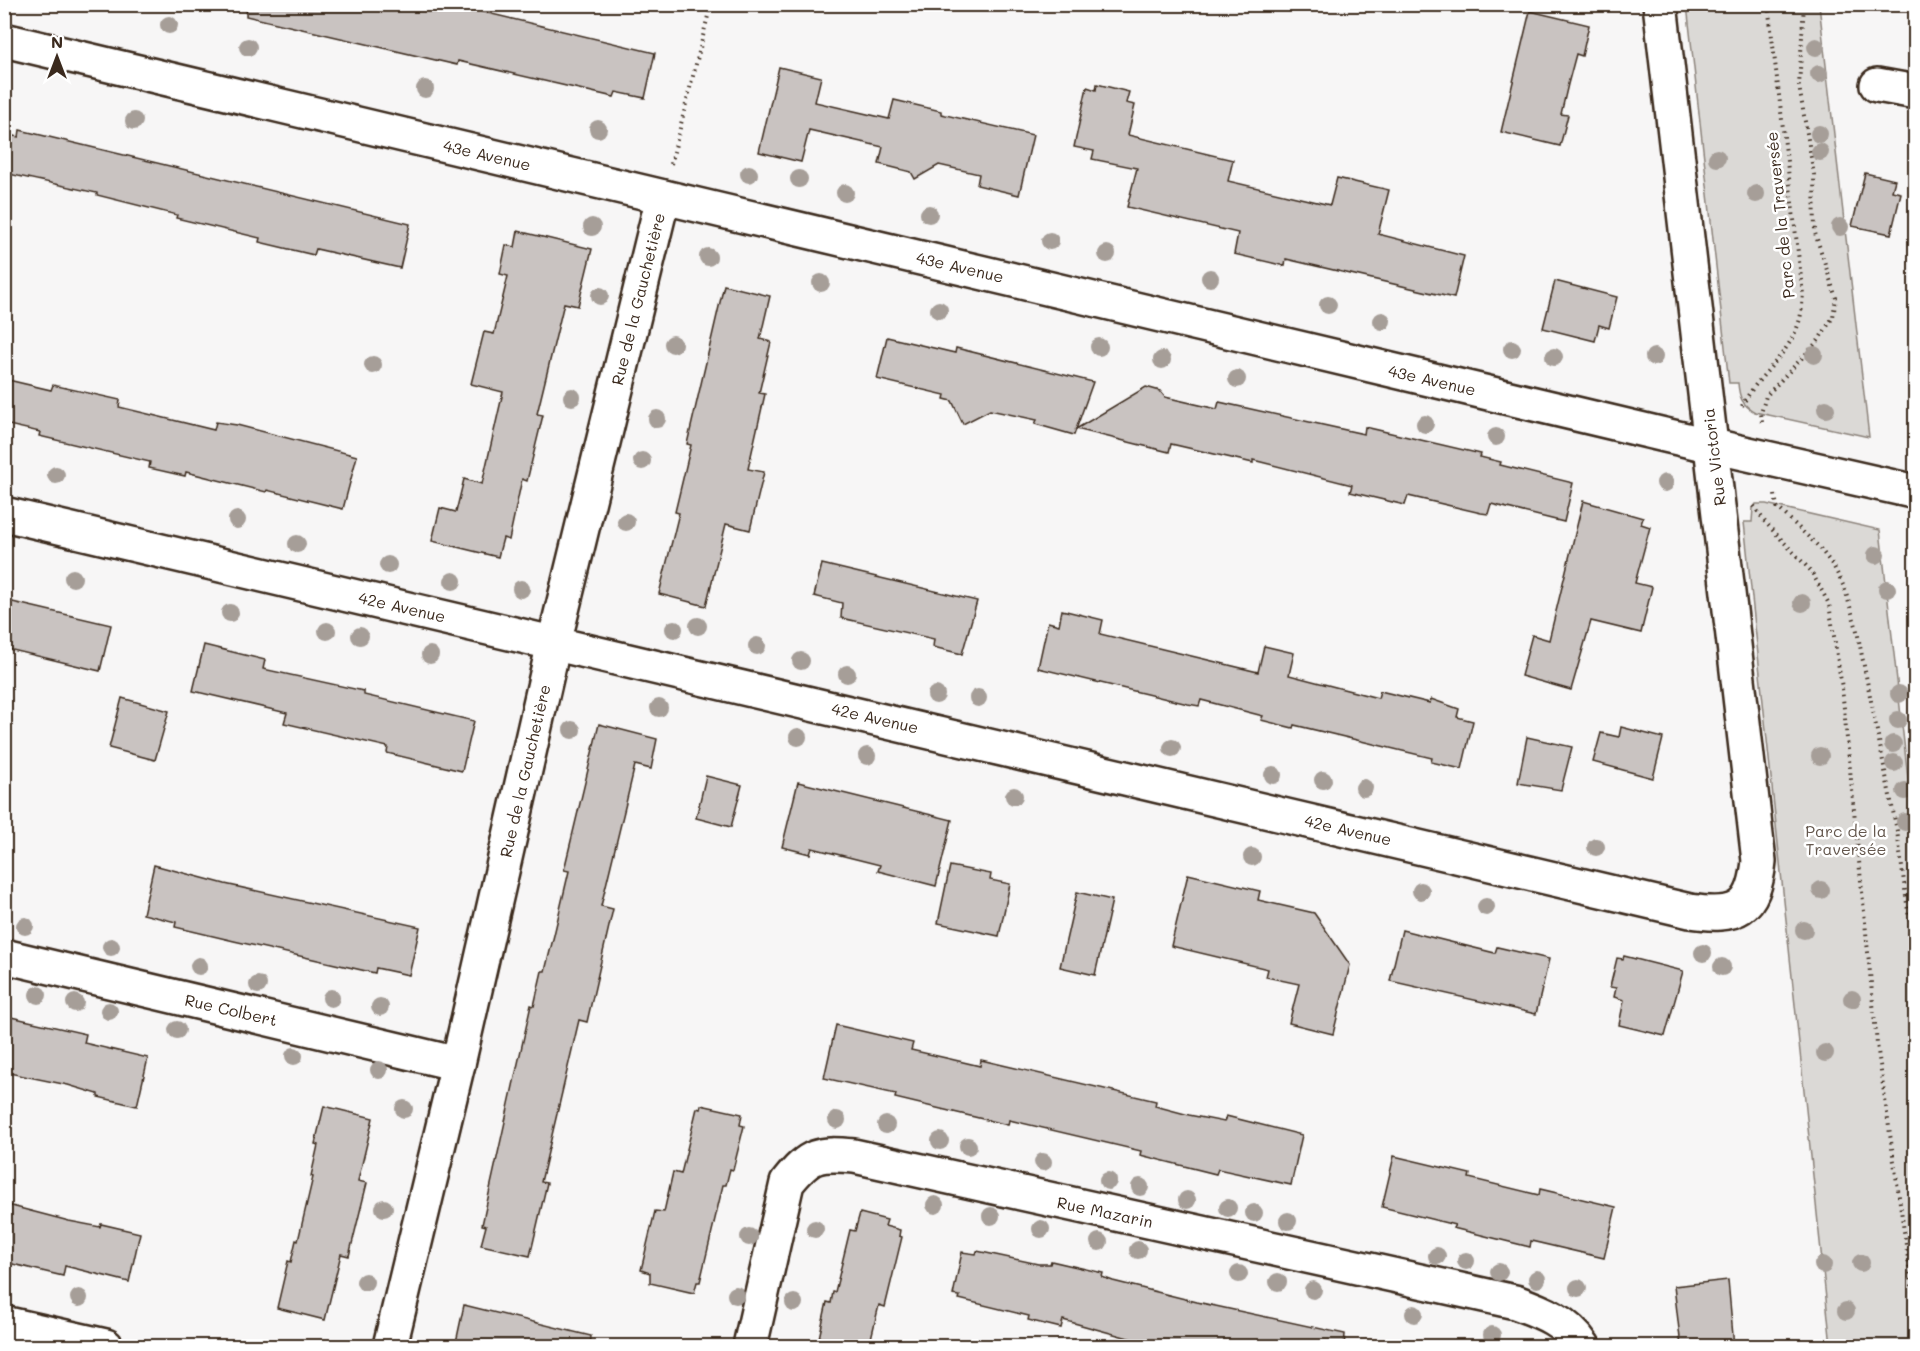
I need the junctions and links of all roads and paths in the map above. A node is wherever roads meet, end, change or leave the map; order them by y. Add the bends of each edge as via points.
1 (711, 4) edge
2 (1660, 4) edge
3 (1768, 4) edge
4 (4, 40) edge
5 (1877, 85) dead end
6 (1916, 92) edge
7 (663, 197) junction
8 (1742, 405) dead end
9 (1713, 446) junction
10 (1916, 492) edge
11 (1750, 500) dead end
12 (4, 514) edge
13 (554, 643) junction
14 (1744, 906) joint
15 (4, 956) edge
16 (458, 1064) junction
17 (1916, 1314) edge
18 (4, 1323) edge
19 (106, 1347) edge
20 (390, 1347) edge
21 (750, 1347) edge
22 (1583, 1347) edge

1 - 7 path
2 - 9 street, Rue Victoria
3 - 8 path, Parc de la Traversée via 1803,294 1800,321 1792,339
4 - 7 street, 43e Avenue
5 - 6 street
7 - 9 street, 43e Avenue
7 - 13 street, Rue de la Gauchetière
9 - 10 street, 43e Avenue
9 - 14 street, Rue Victoria via 1759,861 1756,886
11 - 17 path via 1811,572 1829,604 1842,688 1877,1044
12 - 13 street, 42e Avenue
13 - 14 street, 42e Avenue via 1690,911 1719,915
13 - 16 street, Rue de la Gauchetière
15 - 16 street, Rue Colbert
16 - 20 street, Rue de la Gauchetière
18 - 19 street
21 - 22 street, Rue Mazarin via 787,1183 803,1162 827,1154 854,1156 1515,1302 1548,1314 1574,1332

